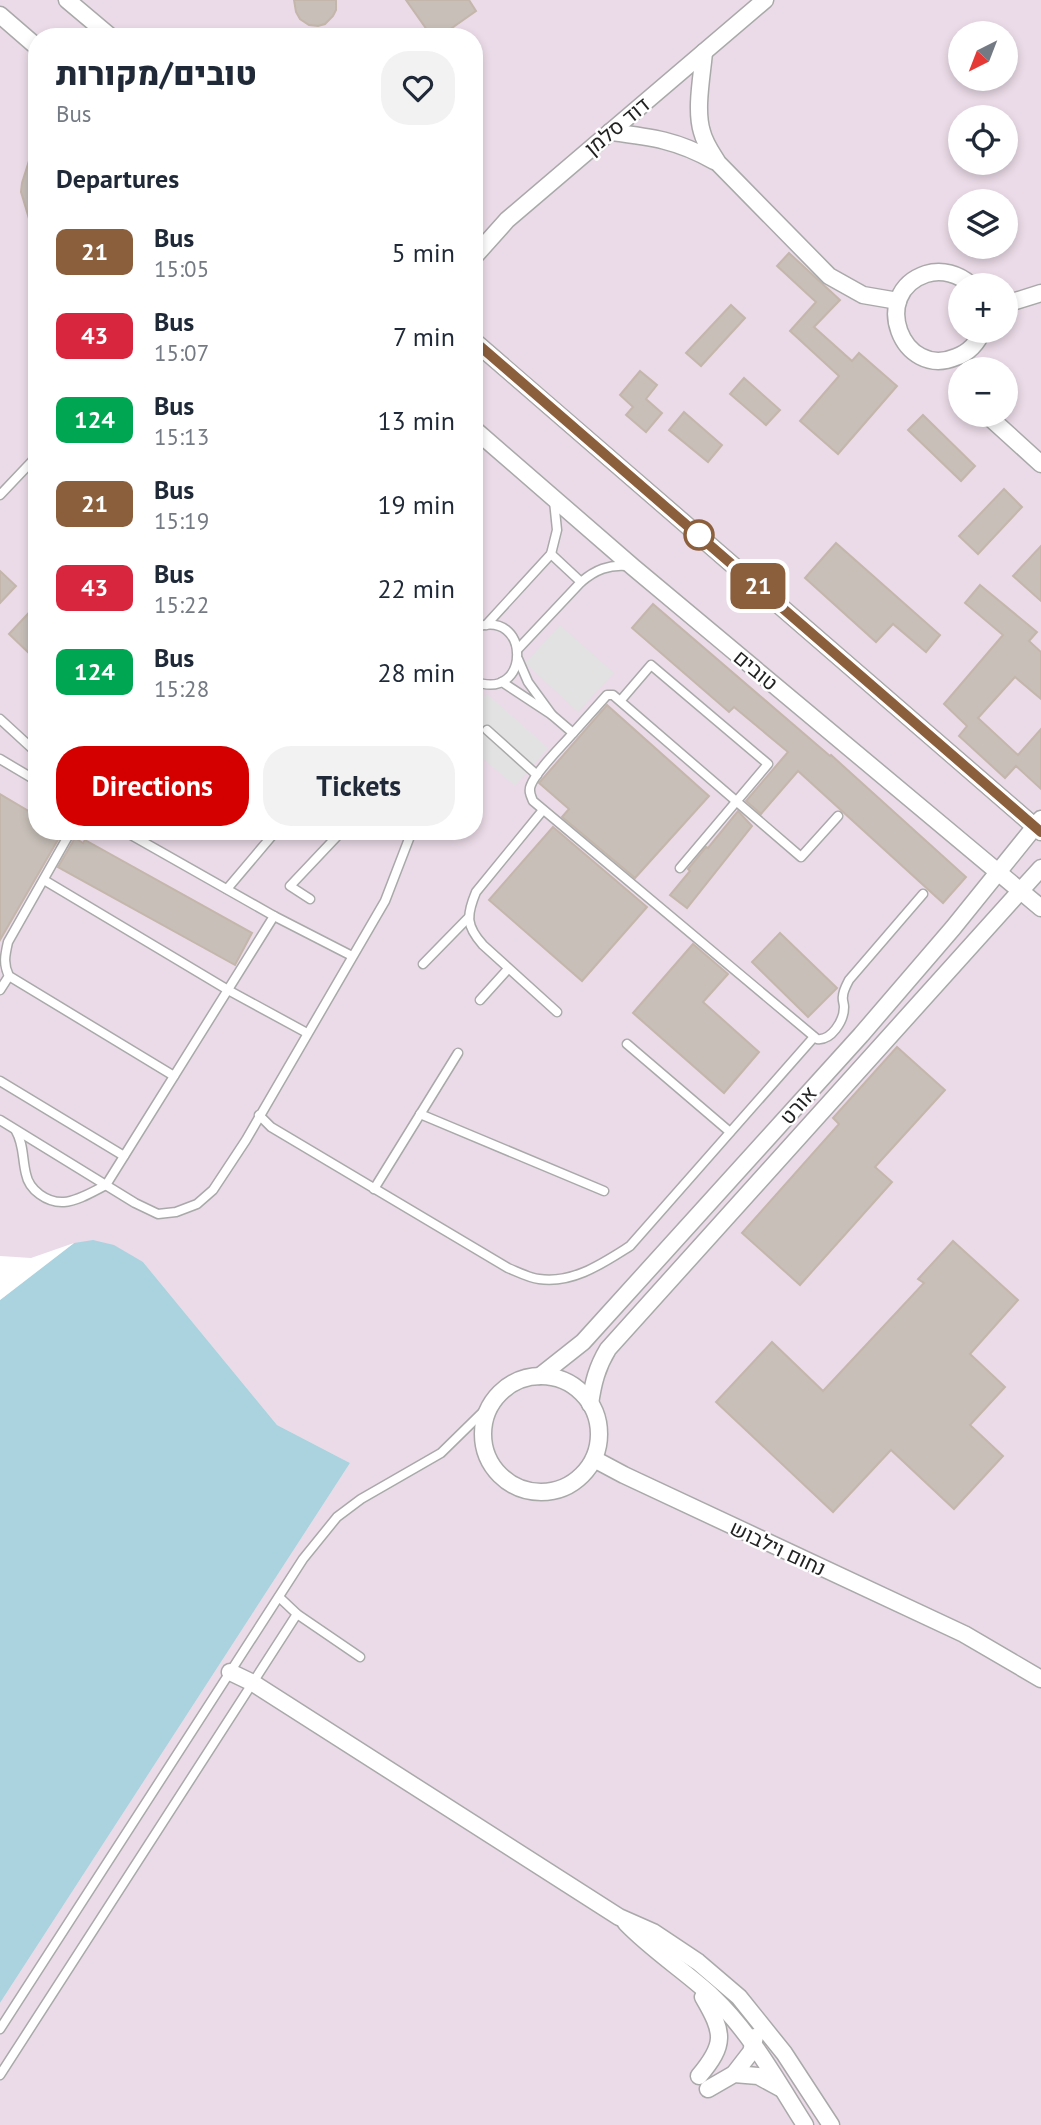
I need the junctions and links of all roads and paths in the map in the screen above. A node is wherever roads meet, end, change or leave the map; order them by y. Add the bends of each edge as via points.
1 (67, 0) edge
2 (765, 0) edge
3 (0, 15) edge
4 (100, 28) edge
5 (28, 39) edge
6 (704, 52) junction
7 (610, 132) junction
8 (718, 163) junction
9 (483, 247) edge
10 (948, 273) edge
11 (1041, 293) edge
12 (1018, 300) edge
13 (898, 301) junction
14 (975, 343) edge
15 (483, 349) edge
16 (962, 357) edge
17 (948, 363) edge
18 (1000, 427) edge
19 (483, 437) edge
20 (1041, 464) edge
21 (28, 465) edge
22 (0, 495) edge
23 (554, 498) junction
24 (551, 554) junction
25 (633, 567) junction
26 (581, 582) junction
27 (483, 621) edge
28 (483, 626) edge
29 (518, 649) junction
30 (518, 659) junction
31 (502, 682) junction
32 (483, 685) edge
33 (621, 700) junction
34 (552, 715) junction
35 (0, 719) edge
36 (487, 730) dead end
37 (573, 733) junction
38 (28, 745) edge
39 (0, 759) edge
40 (28, 775) edge
41 (537, 775) junction
42 (737, 802) junction
43 (543, 810) junction
44 (838, 816) dead end
45 (1039, 826) edge
46 (66, 840) edge
47 (140, 840) edge
48 (268, 840) edge
49 (333, 840) edge
50 (409, 840) edge
51 (680, 868) dead end
52 (1041, 868) edge
53 (999, 871) junction
54 (44, 880) junction
55 (227, 889) junction
56 (1021, 891) junction
57 (923, 894) dead end
58 (310, 899) dead end
59 (1041, 908) edge
60 (274, 916) junction
61 (469, 917) junction
62 (352, 956) junction
63 (423, 964) dead end
64 (508, 969) junction
65 (9, 976) junction
66 (228, 989) junction
67 (0, 990) edge
68 (480, 1000) dead end
69 (557, 1012) dead end
70 (307, 1033) junction
71 (814, 1037) junction
72 (627, 1044) dead end
73 (458, 1053) dead end
74 (174, 1076) junction
75 (0, 1082) edge
76 (420, 1114) junction
77 (259, 1115) junction
78 (0, 1120) edge
79 (15, 1128) junction
80 (730, 1132) junction
81 (124, 1156) junction
82 (106, 1185) junction
83 (374, 1189) junction
84 (604, 1191) dead end
85 (540, 1376) junction
86 (491, 1404) junction
87 (590, 1404) junction
88 (594, 1459) junction
89 (279, 1597) junction
90 (297, 1614) junction
91 (360, 1657) dead end
92 (230, 1672) junction
93 (1041, 1679) edge
94 (253, 1683) junction
95 (620, 1917) junction
96 (695, 1983) junction
97 (758, 2020) junction
98 (0, 2029) edge
99 (753, 2045) junction
100 (734, 2074) junction
101 (0, 2075) edge
102 (782, 2089) junction
103 (805, 2125) edge
104 (831, 2125) edge

1 - 4 street
2 - 6 street, דוד סלמן
3 - 5 street
6 - 7 street, דוד סלמן
6 - 8 street via 699,116 707,146
7 - 8 street via 662,139
7 - 9 street, דוד סלמן
8 - 13 street via 829,276 863,295
10 - 13 street via 914,280
11 - 12 street
13 - 17 street via 895,314 902,341 924,358
14 - 16 street
15 - 45 street
18 - 20 street
19 - 23 street, טובים
21 - 22 lane
23 - 24 lane via 556,530
23 - 25 street, טובים
24 - 26 lane
24 - 27 lane
25 - 26 lane via 606,567
25 - 53 street, טובים
26 - 29 lane
28 - 29 lane via 509,632
29 - 30 lane
30 - 31 lane
30 - 34 lane
31 - 32 lane
31 - 34 lane
33 - 37 lane via 607,695
33 - 42 lane
33 - 42 lane via 651,665 768,764
34 - 37 lane
35 - 38 lane
36 - 41 lane
37 - 41 lane
39 - 40 lane
41 - 43 lane via 530,794
42 - 44 lane via 802,857
42 - 51 lane
43 - 61 lane via 476,892
43 - 71 lane
45 - 53 street, אורט
46 - 54 lane
47 - 55 lane
48 - 55 lane
49 - 58 lane via 290,886
50 - 62 lane via 385,901
52 - 56 street, אורט
53 - 56 street, טובים
53 - 85 street, אורט via 861,1035 583,1342
54 - 65 lane via 8,942 4,955
54 - 66 lane
55 - 60 lane
56 - 59 street, טובים
56 - 87 street, אורט via 608,1349 594,1377
57 - 71 lane via 849,980 842,995 842,1019 830,1036 823,1040
60 - 62 lane
60 - 66 lane
61 - 63 lane
61 - 64 lane via 472,933
62 - 70 lane
64 - 68 lane
64 - 69 lane
65 - 67 lane
65 - 74 lane
66 - 70 lane
66 - 74 lane
70 - 77 lane
71 - 80 lane
72 - 80 lane
73 - 76 lane
74 - 81 lane
75 - 81 lane
76 - 83 lane
76 - 84 lane
77 - 82 lane via 213,1190 197,1204 158,1214
77 - 83 lane via 271,1127
78 - 79 lane
79 - 82 lane
79 - 82 lane via 28,1181 35,1191 65,1202
80 - 83 lane via 630,1247 570,1278 539,1279 508,1269
81 - 82 lane
85 - 86 street via 517,1381
85 - 87 street via 569,1382
86 - 88 street via 484,1422 488,1458 514,1485 550,1491 583,1475
86 - 89 lane via 441,1453 337,1517
87 - 88 street via 599,1424
88 - 93 street, נחום וילבוש via 964,1634
89 - 90 lane
89 - 92 lane
90 - 91 lane
90 - 94 lane
92 - 94 street
92 - 98 lane
94 - 95 street
94 - 101 lane
95 - 96 street
95 - 97 street via 698,1962
96 - 99 street
96 - 100 street via 715,2018 720,2039 703,2082
97 - 99 street
97 - 104 street
99 - 100 street
99 - 102 street
100 - 102 street via 758,2076
102 - 103 street

